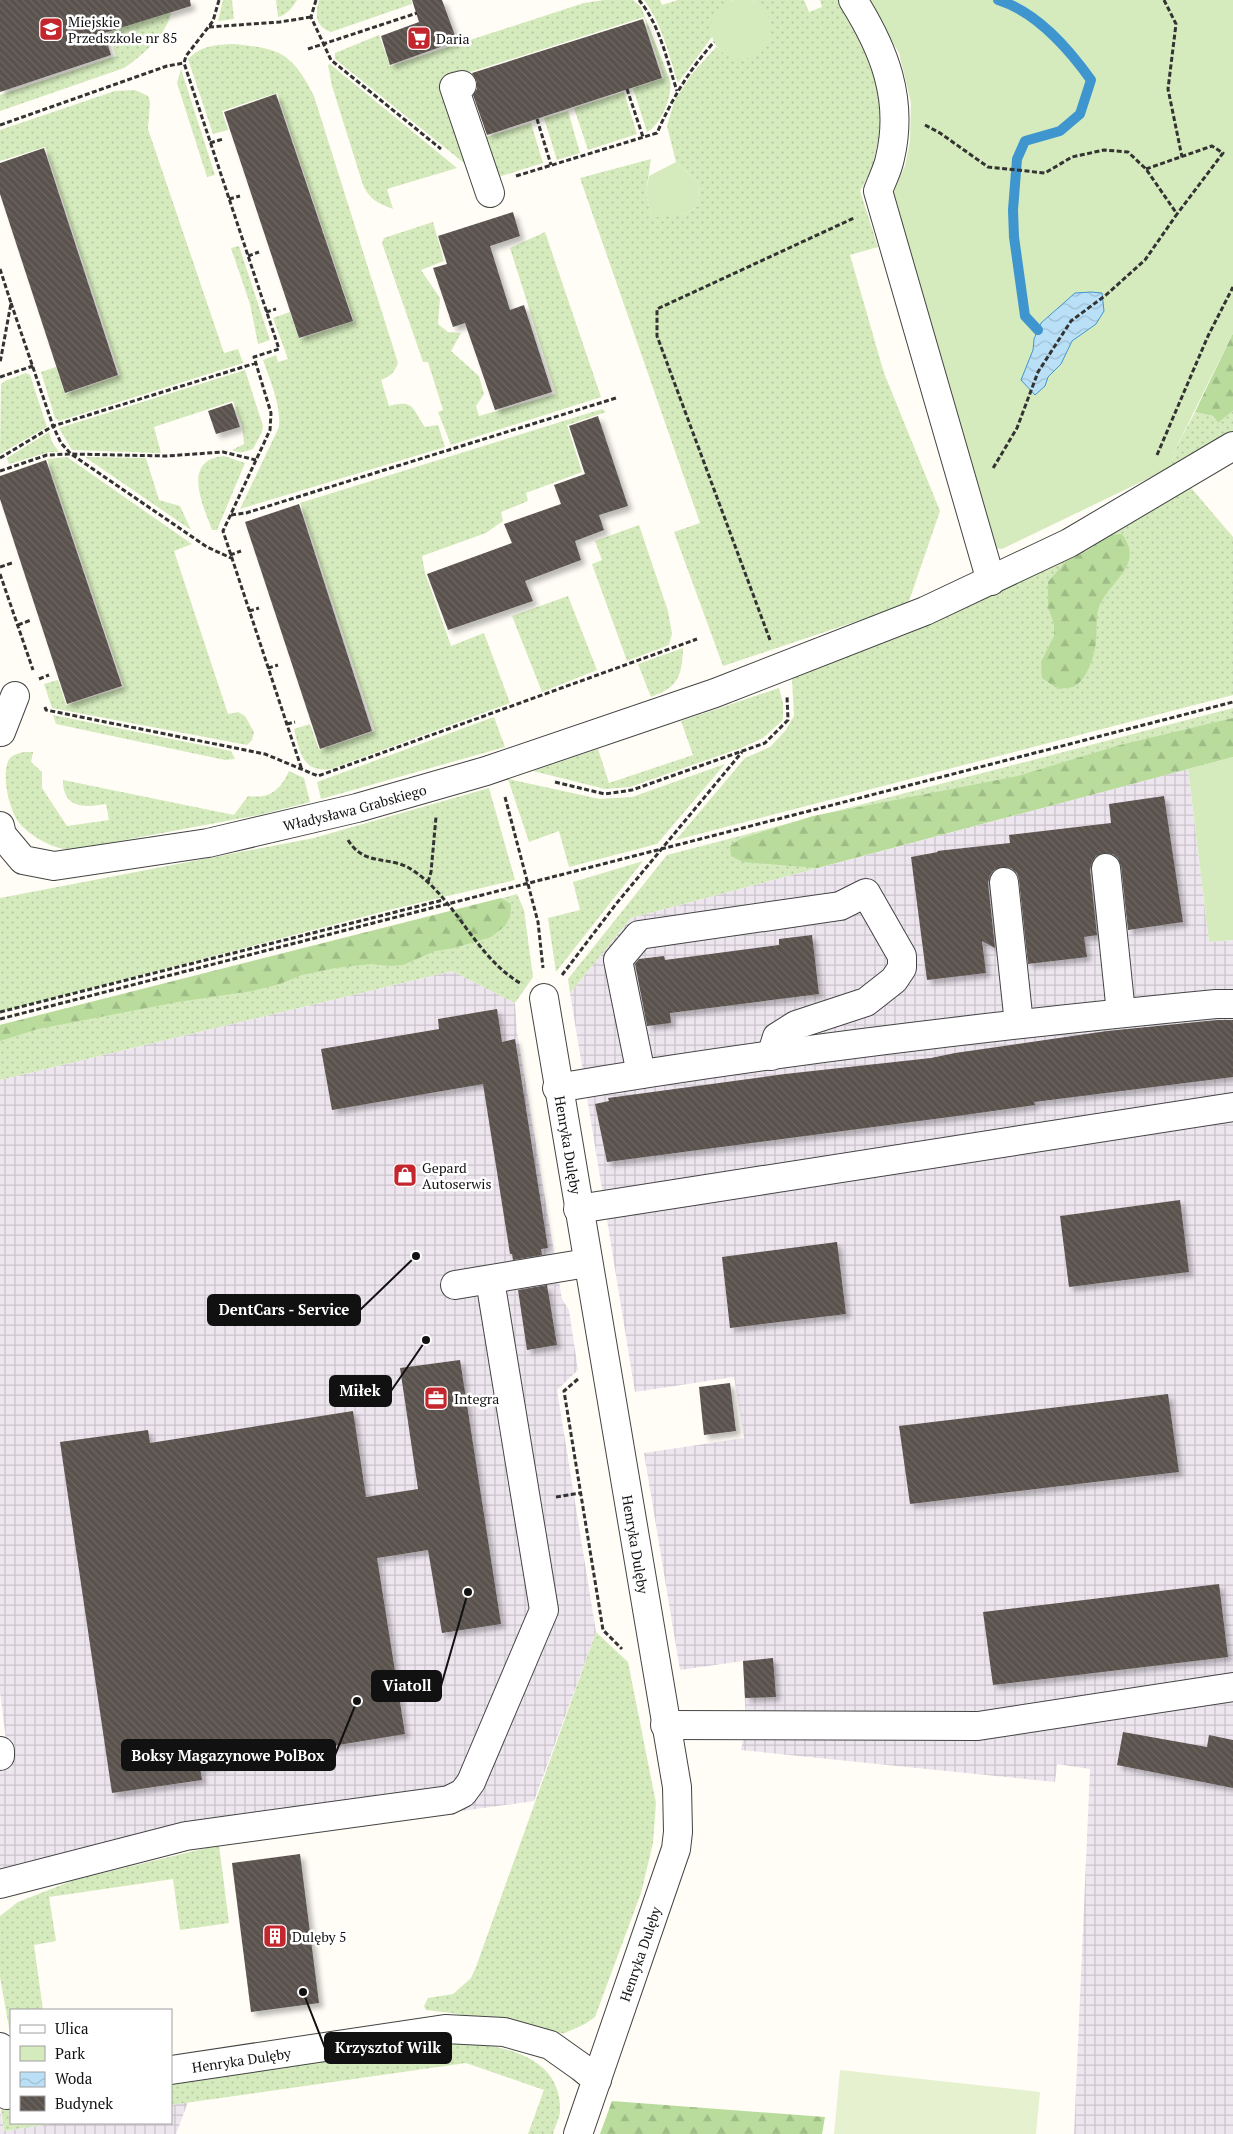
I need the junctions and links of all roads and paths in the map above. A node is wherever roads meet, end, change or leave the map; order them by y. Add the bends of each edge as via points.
1 (219, 0) edge
2 (316, 0) edge
3 (639, 0) edge
4 (853, 0) edge
5 (1164, 0) edge
6 (417, 13) dead end
7 (311, 17) junction
8 (209, 28) junction
9 (714, 42) dead end
10 (324, 44) junction
11 (308, 49) dead end
12 (184, 63) junction
13 (462, 85) dead end
14 (627, 89) dead end
15 (677, 92) junction
16 (894, 109) junction
17 (537, 118) dead end
18 (0, 125) edge
19 (643, 137) junction
20 (223, 139) dead end
21 (210, 143) junction
22 (444, 152) dead end
23 (1182, 157) junction
24 (551, 166) junction
25 (1146, 169) junction
26 (488, 185) joint
27 (878, 191) junction
28 (240, 196) dead end
29 (229, 199) junction
30 (1177, 214) junction
31 (259, 252) dead end
32 (248, 256) junction
33 (0, 269) edge
34 (1233, 287) edge
35 (11, 303) junction
36 (276, 309) dead end
37 (266, 312) junction
38 (256, 362) junction
39 (0, 363) edge
40 (33, 366) junction
41 (0, 377) edge
42 (616, 398) dead end
43 (53, 426) junction
44 (1233, 446) edge
45 (71, 454) junction
46 (0, 458) edge
47 (1155, 459) dead end
48 (256, 460) junction
49 (0, 471) edge
50 (967, 499) junction
51 (230, 515) junction
52 (241, 551) dead end
53 (231, 556) junction
54 (12, 563) dead end
55 (0, 567) edge
56 (0, 574) edge
57 (991, 581) junction
58 (259, 608) dead end
59 (249, 612) junction
60 (31, 620) dead end
61 (18, 625) junction
62 (697, 639) dead end
63 (278, 665) dead end
64 (268, 668) junction
65 (780, 668) junction
66 (33, 671) dead end
67 (49, 675) dead end
68 (27, 692) joint
69 (43, 702) dead end
70 (1233, 702) edge
71 (295, 722) dead end
72 (287, 724) junction
73 (1, 732) dead end
74 (742, 752) junction
75 (302, 770) junction
76 (551, 781) dead end
77 (508, 810) dead end
78 (340, 812) junction
79 (444, 814) dead end
80 (0, 826) edge
81 (661, 849) junction
82 (1106, 868) dead end
83 (428, 882) junction
84 (1004, 882) dead end
85 (527, 884) junction
86 (443, 900) junction
87 (448, 904) junction
88 (544, 998) junction
89 (1233, 1004) edge
90 (0, 1012) edge
91 (1121, 1013) junction
92 (0, 1019) edge
93 (1019, 1024) junction
94 (771, 1056) junction
95 (641, 1074) junction
96 (557, 1088) junction
97 (1233, 1107) edge
98 (578, 1210) junction
99 (587, 1263) junction
100 (490, 1280) junction
101 (456, 1286) dead end
102 (583, 1374) dead end
103 (627, 1653) dead end
104 (1233, 1686) edge
105 (665, 1725) junction
106 (0, 1752) edge
107 (0, 1756) edge
108 (0, 1884) edge
109 (0, 2047) edge
110 (172, 2070) edge
111 (597, 2080) junction
112 (6, 2095) edge
113 (578, 2134) edge

1 - 8 path
2 - 7 path
3 - 15 path via 659,36
4 - 16 street via 878,42 888,70
5 - 23 path via 1176,24 1168,89
6 - 10 path
7 - 8 path
7 - 10 path
8 - 12 path
9 - 15 path via 696,62
10 - 11 path
10 - 22 path via 331,60
12 - 18 path via 167,66
12 - 21 path
13 - 26 street via 454,87
14 - 19 path
15 - 19 path via 657,132
16 - 25 path via 940,133 988,168 1045,173 1072,157 1104,150 1128,152
16 - 27 street via 890,158
17 - 24 path
19 - 24 path
20 - 21 path
21 - 29 path
23 - 25 path
23 - 30 path via 1212,146 1223,154
24 - 26 path
25 - 30 path
27 - 50 street
27 - 65 path via 853,219 657,310 657,336
28 - 29 path
29 - 32 path
30 - 50 path via 1144,260 1071,321 1038,372 1017,428 990,471
31 - 32 path
32 - 37 path
33 - 35 path
34 - 47 path via 1208,336
35 - 39 path
35 - 40 path
36 - 37 path
37 - 38 path via 279,349 254,357
38 - 43 path
38 - 48 path via 271,413 270,430
40 - 41 path
40 - 43 path
42 - 51 path via 246,513
43 - 45 path
43 - 46 path
44 - 57 street, Władysława Grabskiego via 1069,543
45 - 48 path via 166,456 223,452
45 - 49 path via 47,455
45 - 53 path via 207,548
48 - 51 path
50 - 57 street
51 - 53 path via 223,531
52 - 53 path
53 - 59 path
54 - 55 path
56 - 61 path
57 - 65 street, Władysława Grabskiego via 925,612
58 - 59 path
59 - 64 path
60 - 61 path
61 - 66 path
62 - 75 path via 318,776
63 - 64 path
64 - 72 path
65 - 74 path via 788,700 788,720 765,743
65 - 78 street, Władysława Grabskiego via 486,771
67 - 68 path via 36,680
68 - 73 street
69 - 75 path via 46,710 265,754
70 - 81 path
71 - 72 path
72 - 75 path
74 - 76 path via 632,790 605,794
74 - 81 path
77 - 85 path
78 - 80 street, Władysława Grabskiego via 208,843 54,866 23,860 2,835
78 - 83 path via 348,841 355,851 364,858 413,870
79 - 83 path via 436,818
81 - 85 path
81 - 88 path
82 - 91 street
83 - 86 path
84 - 93 street
85 - 87 path
85 - 88 path via 538,922
86 - 87 path
86 - 90 path
87 - 88 path via 484,951 515,980
87 - 92 path
88 - 96 street, Henryka Dulęby
89 - 91 street
91 - 93 street
93 - 94 street
94 - 95 street
94 - 95 street via 777,1037 796,1025 866,1002 894,980 902,968 902,956 866,893 840,906 639,935 618,960
95 - 96 street
96 - 98 street, Henryka Dulęby
97 - 98 street
98 - 99 street, Henryka Dulęby
99 - 100 street
99 - 105 street, Henryka Dulęby
100 - 101 street
100 - 108 street via 544,1610 471,1782 462,1793 449,1800 186,1836
102 - 103 path via 564,1390 602,1630
104 - 105 street via 978,1726
105 - 111 street, Henryka Dulęby via 677,1787 676,1849
106 - 107 street
109 - 112 street
110 - 111 street, Henryka Dulęby via 444,2028 504,2032 550,2045
111 - 113 street, Henryka Dulęby

